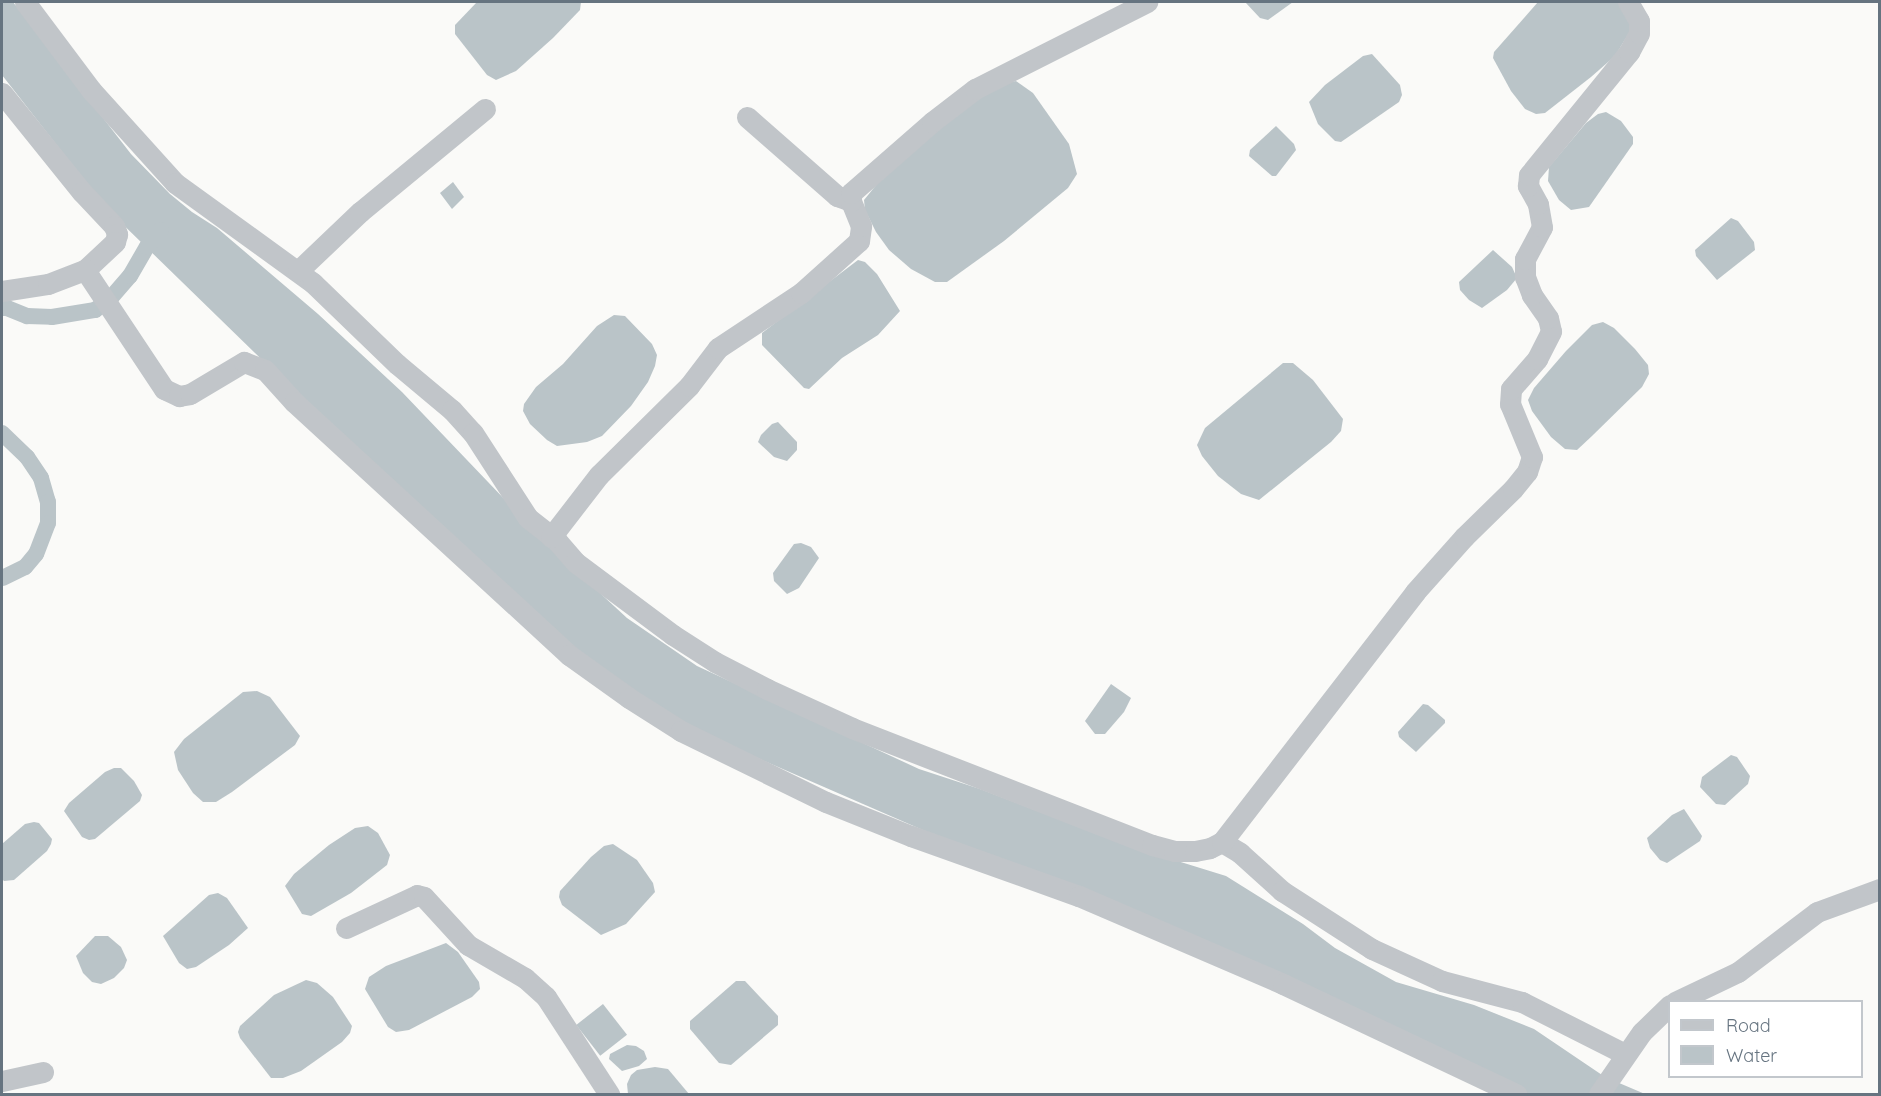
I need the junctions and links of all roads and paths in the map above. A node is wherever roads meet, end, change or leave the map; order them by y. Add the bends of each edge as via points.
1 (25, 2) edge
2 (1147, 2) edge
3 (1628, 2) edge
4 (2, 93) edge
5 (485, 109) dead end
6 (747, 117) dead end
7 (851, 201) junction
8 (298, 271) junction
9 (88, 275) junction
10 (2, 291) edge
11 (551, 537) junction
12 (1222, 842) junction
13 (1880, 889) edge
14 (346, 928) dead end
15 (1680, 1000) edge
16 (1668, 1007) edge
17 (1622, 1060) junction
18 (44, 1072) dead end
19 (2, 1081) edge
20 (609, 1095) edge
21 (1516, 1095) edge
22 (1599, 1095) edge

1 - 8 street via 91,90 175,183
2 - 7 street via 975,89 851,193
3 - 12 street via 1639,21 1639,33 1629,52 1529,175 1528,186 1538,204 1542,227 1525,259 1525,277 1551,331 1537,359 1511,389 1510,404 1532,457 1527,471 1415,592
4 - 9 street via 81,192 114,226 115,242
5 - 8 street via 360,212
6 - 7 street via 837,196
7 - 11 street via 861,226 859,241 801,293 718,348 688,386 599,475
8 - 11 street via 452,410 473,433 528,518
9 - 10 street
9 - 21 street via 157,382 172,395 189,394 244,363 265,370 294,402 569,655 681,731 826,802 1079,896 1283,984
11 - 12 street via 575,562 715,662 852,728 1152,845 1195,851
12 - 17 street via 1282,891 1372,949 1442,981 1522,1002
13 - 15 street via 1817,912 1738,972
14 - 20 street via 417,895 424,897 468,945 525,978 546,997
16 - 17 street via 1646,1027
17 - 22 street
18 - 19 street

